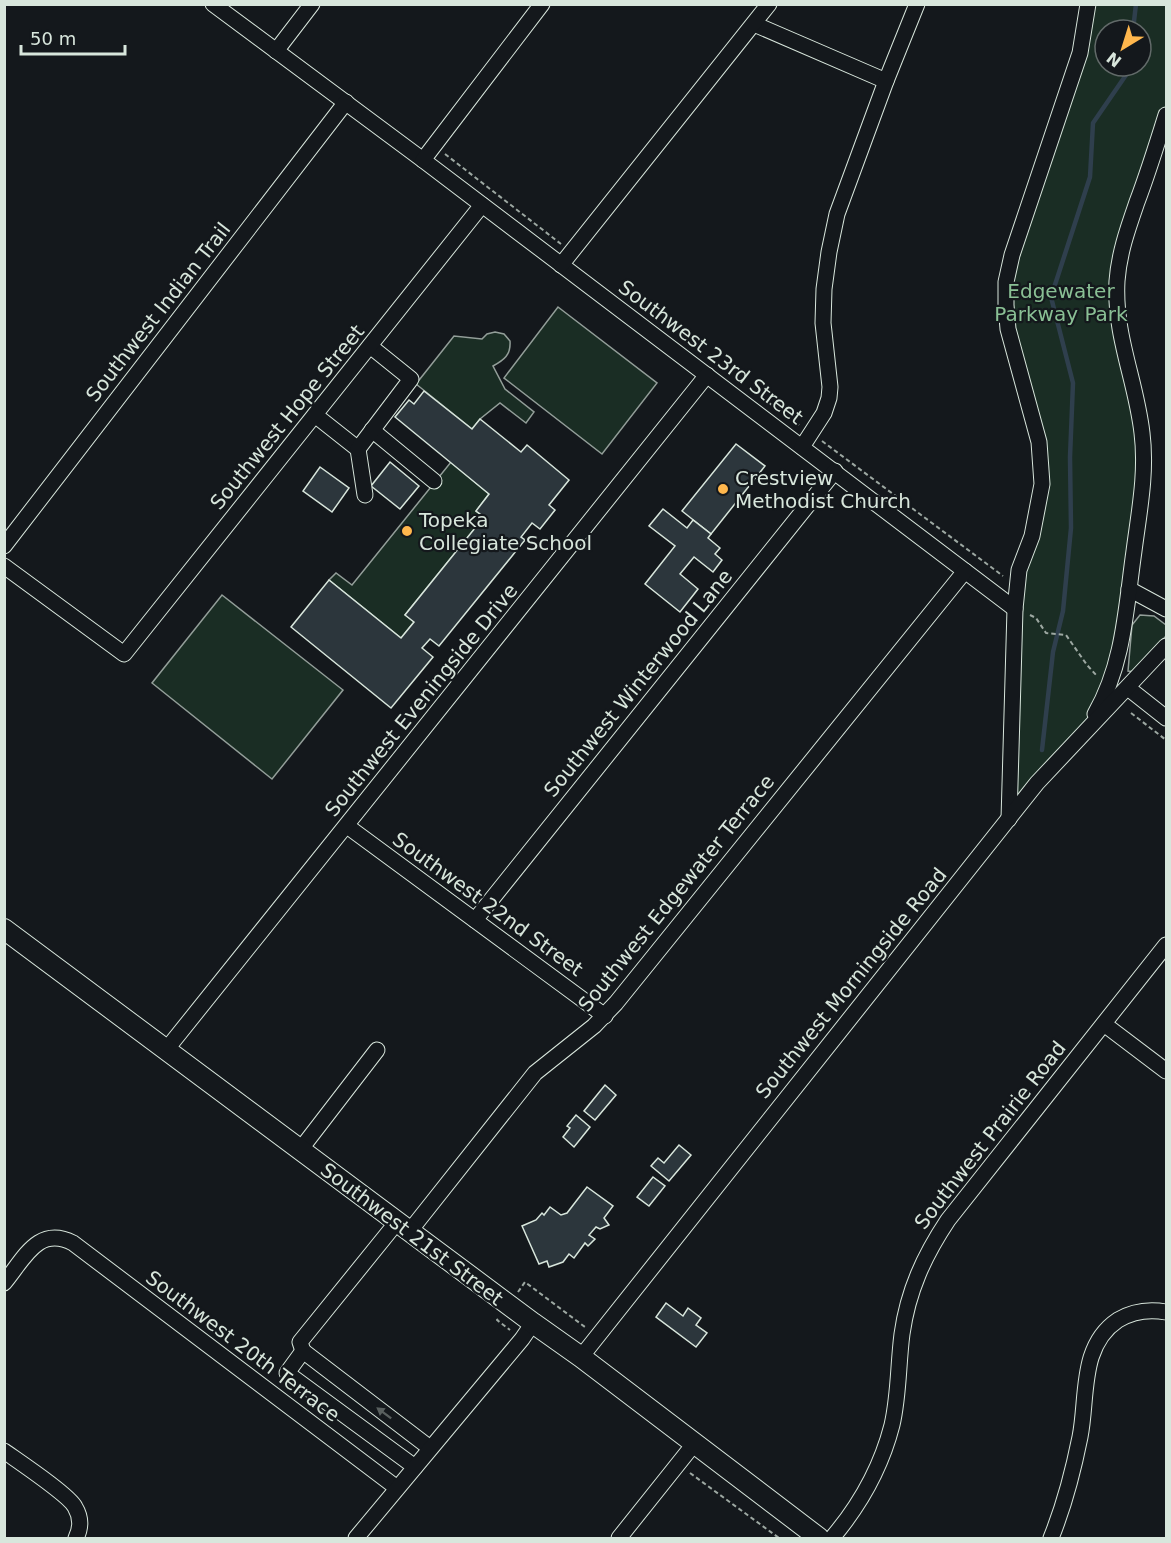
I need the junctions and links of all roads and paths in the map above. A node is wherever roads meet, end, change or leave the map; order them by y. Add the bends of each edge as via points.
1 (213, 4) edge
2 (312, 4) edge
3 (542, 4) edge
4 (769, 4) edge
5 (917, 4) edge
6 (1088, 4) edge
7 (754, 24) junction
8 (276, 51) junction
9 (886, 81) junction
10 (346, 102) junction
11 (1167, 115) edge
12 (445, 154) dead end
13 (423, 160) junction
14 (482, 205) junction
15 (563, 246) dead end
16 (561, 266) junction
17 (370, 346) junction
18 (707, 375) junction
19 (315, 415) junction
20 (372, 430) junction
21 (822, 441) dead end
22 (802, 447) junction
23 (358, 449) junction
24 (835, 471) junction
25 (434, 481) dead end
26 (365, 495) dead end
27 (4, 546) edge
28 (4, 566) edge
29 (965, 571) junction
30 (1003, 576) dead end
31 (1129, 589) junction
32 (1167, 609) edge
33 (1021, 611) junction
34 (1167, 646) edge
35 (1099, 678) dead end
36 (1128, 688) junction
37 (1131, 713) dead end
38 (1167, 718) edge
39 (1094, 723) junction
40 (1167, 740) edge
41 (1009, 819) junction
42 (347, 826) junction
43 (475, 920) junction
44 (4, 929) edge
45 (1167, 945) edge
46 (605, 1016) junction
47 (1104, 1024) junction
48 (166, 1050) junction
49 (377, 1050) dead end
50 (1167, 1071) edge
51 (300, 1150) junction
52 (403, 1227) junction
53 (525, 1282) dead end
54 (4, 1283) edge
55 (1167, 1312) edge
56 (533, 1323) junction
57 (597, 1336) junction
58 (303, 1351) junction
59 (580, 1357) junction
60 (694, 1444) junction
61 (430, 1448) junction
62 (4, 1451) edge
63 (678, 1463) junction
64 (414, 1467) junction
65 (397, 1488) junction
66 (624, 1537) edge
67 (76, 1539) edge
68 (356, 1539) edge
69 (779, 1539) edge
70 (819, 1539) edge
71 (832, 1539) edge
72 (1051, 1539) edge

1 - 8 street, Southwest 23rd Street
2 - 8 street
3 - 13 street
4 - 7 street
5 - 9 street
6 - 33 street via 1080,53 1006,282 1008,329 1039,442 1042,484 1032,536 1019,570
7 - 9 street
7 - 16 street
8 - 10 street, Southwest 23rd Street
9 - 22 street via 832,234 823,323 830,387 824,413
10 - 13 street, Southwest 23rd Street
10 - 27 street, Southwest Indian Trail
11 - 31 street via 1128,228 1118,280 1120,335 1136,397 1144,472
12 - 15 path
13 - 14 street, Southwest 23rd Street
14 - 16 street, Southwest 23rd Street
14 - 17 street, Southwest Hope Street
16 - 18 street, Southwest 23rd Street
17 - 19 street, Southwest Hope Street
17 - 20 street via 411,379
18 - 22 street, Southwest 23rd Street
18 - 42 street, Southwest Eveningside Drive
19 - 23 street
19 - 28 street, Southwest Hope Street via 124,654
20 - 23 street
20 - 25 street
21 - 30 path
22 - 24 street, Southwest 23rd Street
23 - 26 street
24 - 29 street, Southwest 23rd Street
24 - 43 street, Southwest Winterwood Lane
29 - 33 street, Southwest 23rd Street
29 - 46 street, Southwest Edgewater Terrace
31 - 32 street
31 - 39 street via 1118,661
33 - 35 path via 1036,618 1046,633 1066,635
33 - 41 street
34 - 36 street, Southwest Morningside Road
36 - 38 street
36 - 39 street, Southwest Morningside Road
37 - 40 path
39 - 41 street, Southwest Morningside Road
41 - 57 street, Southwest Morningside Road
42 - 43 street, Southwest 22nd Street
42 - 48 street, Southwest Eveningside Drive
43 - 46 street, Southwest 22nd Street
44 - 48 main road, Southwest 21st Street
45 - 47 street, Southwest Prairie Road
46 - 52 street, Southwest Edgewater Terrace via 534,1073
47 - 50 street
47 - 71 street, Southwest Prairie Road via 948,1220 920,1266 906,1310 898,1391 885,1446 862,1497
48 - 51 main road, Southwest 21st Street
49 - 51 street
51 - 52 main road, Southwest 21st Street
52 - 56 main road, Southwest 21st Street
52 - 58 street, Southwest Edgewater Terrace via 300,1342
53 - 57 path
54 - 65 street, Southwest 20th Terrace via 39,1241 55,1237 73,1243
55 - 72 street via 1142,1311 1111,1325 1089,1359 1080,1435
56 - 59 main road, Southwest 21st Street
56 - 61 street
57 - 59 street, Southwest Morningside Road
61 -> 58 street
58 - 64 street via 287,1373
59 - 60 main road, Southwest 21st Street
60 - 63 street
60 - 70 main road, Southwest 21st Street
61 - 64 street
62 - 67 street via 72,1501 79,1516
63 - 66 street
63 - 69 path
64 - 65 street
65 - 68 street

